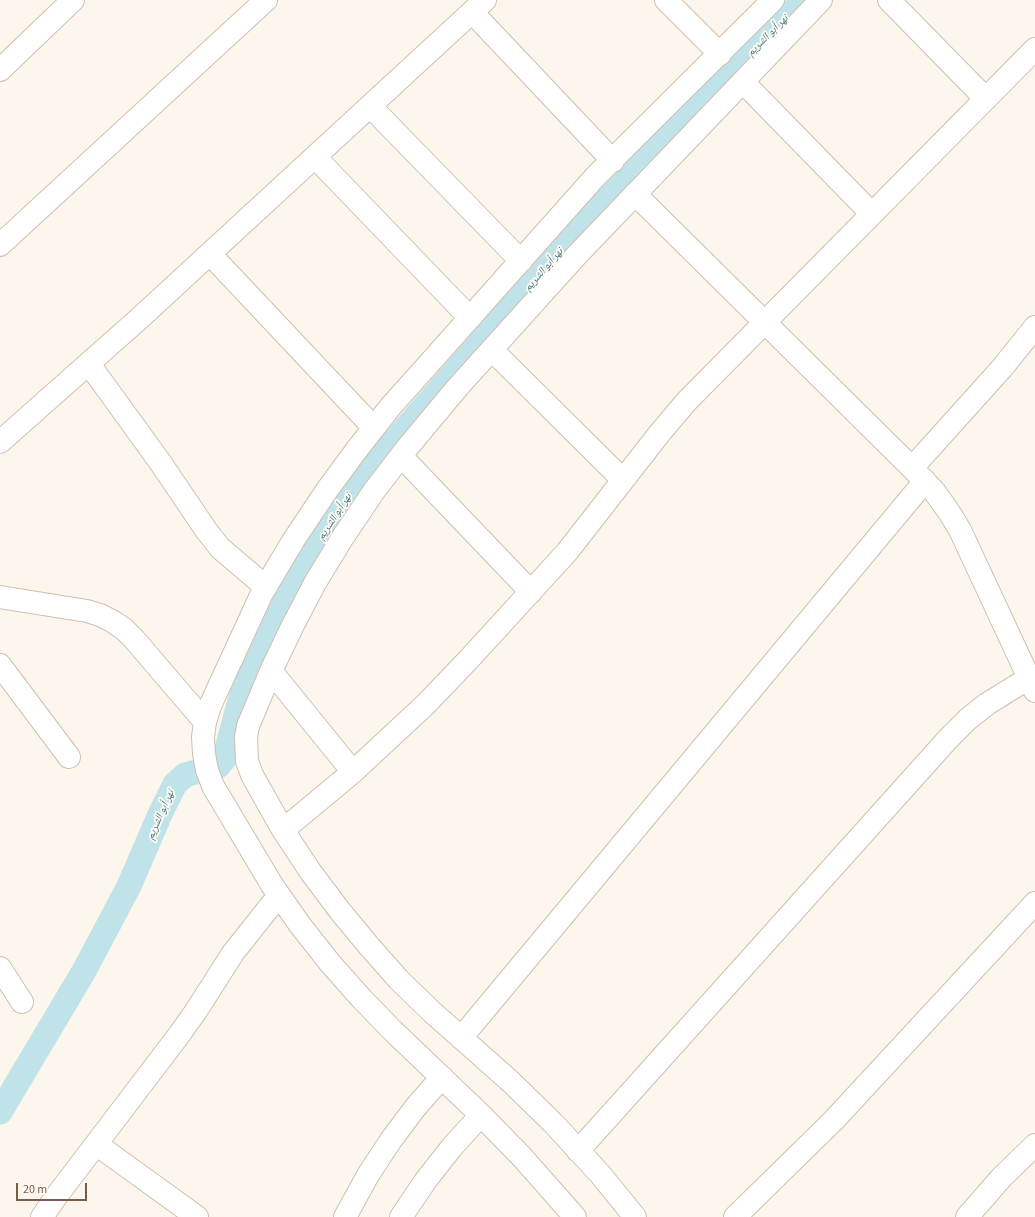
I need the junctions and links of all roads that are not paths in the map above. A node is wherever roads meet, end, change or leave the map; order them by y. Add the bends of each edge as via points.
1 (73, 0) edge
2 (266, 0) edge
3 (666, 0) edge
4 (773, 0) edge
5 (821, 0) edge
6 (889, 0) edge
7 (479, 6) edge
8 (1035, 49) edge
9 (720, 54) junction
10 (0, 70) edge
11 (743, 82) junction
12 (986, 99) junction
13 (370, 106) junction
14 (315, 157) junction
15 (612, 161) junction
16 (634, 194) junction
17 (872, 214) junction
18 (0, 245) edge
19 (210, 254) junction
20 (521, 260) junction
21 (470, 318) junction
22 (765, 322) junction
23 (1035, 327) edge
24 (492, 350) junction
25 (89, 364) junction
26 (374, 428) junction
27 (0, 442) edge
28 (401, 456) junction
29 (918, 475) junction
30 (623, 480) junction
31 (266, 588) junction
32 (531, 592) junction
33 (0, 597) edge
34 (0, 665) edge
35 (271, 671) junction
36 (1032, 685) edge
37 (205, 722) junction
38 (69, 757) dead end
39 (353, 772) junction
40 (283, 830) junction
41 (279, 895) junction
42 (1035, 903) edge
43 (0, 968) edge
44 (22, 1002) dead end
45 (461, 1038) junction
46 (442, 1077) junction
47 (481, 1115) junction
48 (96, 1144) junction
49 (1035, 1145) edge
50 (578, 1151) junction
51 (42, 1217) edge
52 (197, 1217) edge
53 (345, 1217) edge
54 (401, 1217) edge
55 (575, 1217) edge
56 (635, 1217) edge
57 (735, 1217) edge
58 (967, 1217) edge

1 - 10 street
2 - 18 street
3 - 9 street
4 - 9 street
5 - 11 street
6 - 12 street
7 - 13 street
7 - 15 street
8 - 12 street
9 - 15 street
11 - 16 street
11 - 17 street
12 - 17 street
13 - 14 street
13 - 20 street
14 - 19 street
14 - 21 street
15 - 20 street
16 - 22 street
16 - 24 street
17 - 22 street
19 - 25 street
19 - 26 street
20 - 21 street
21 - 26 street
22 - 29 street
22 - 30 street via 686,402
23 - 29 street
24 - 28 street
24 - 30 street
25 - 27 street
25 - 31 street via 220,548
26 - 31 street via 327,490
28 - 32 street
28 - 35 street via 343,536 308,596
29 - 36 street via 949,512 960,530
29 - 45 street
30 - 32 street via 567,552
31 - 37 street via 210,706
32 - 39 street via 426,704
33 - 37 street via 86,611 112,621 134,639
34 - 38 street
35 - 39 street
35 - 40 street via 248,726 247,761 252,775
36 - 50 street via 987,704 948,739
37 - 41 street via 204,754 212,786
39 - 40 street
40 - 45 street via 310,871 369,946 400,980
41 - 46 street via 330,963 393,1031
41 - 48 street via 233,953 179,1035
42 - 57 street via 832,1121
43 - 44 street
45 - 50 street via 511,1082
46 - 47 street
46 - 53 street via 391,1140
47 - 54 street via 426,1180
47 - 55 street
48 - 51 street
48 - 52 street
49 - 58 street via 1002,1177
50 - 56 street

